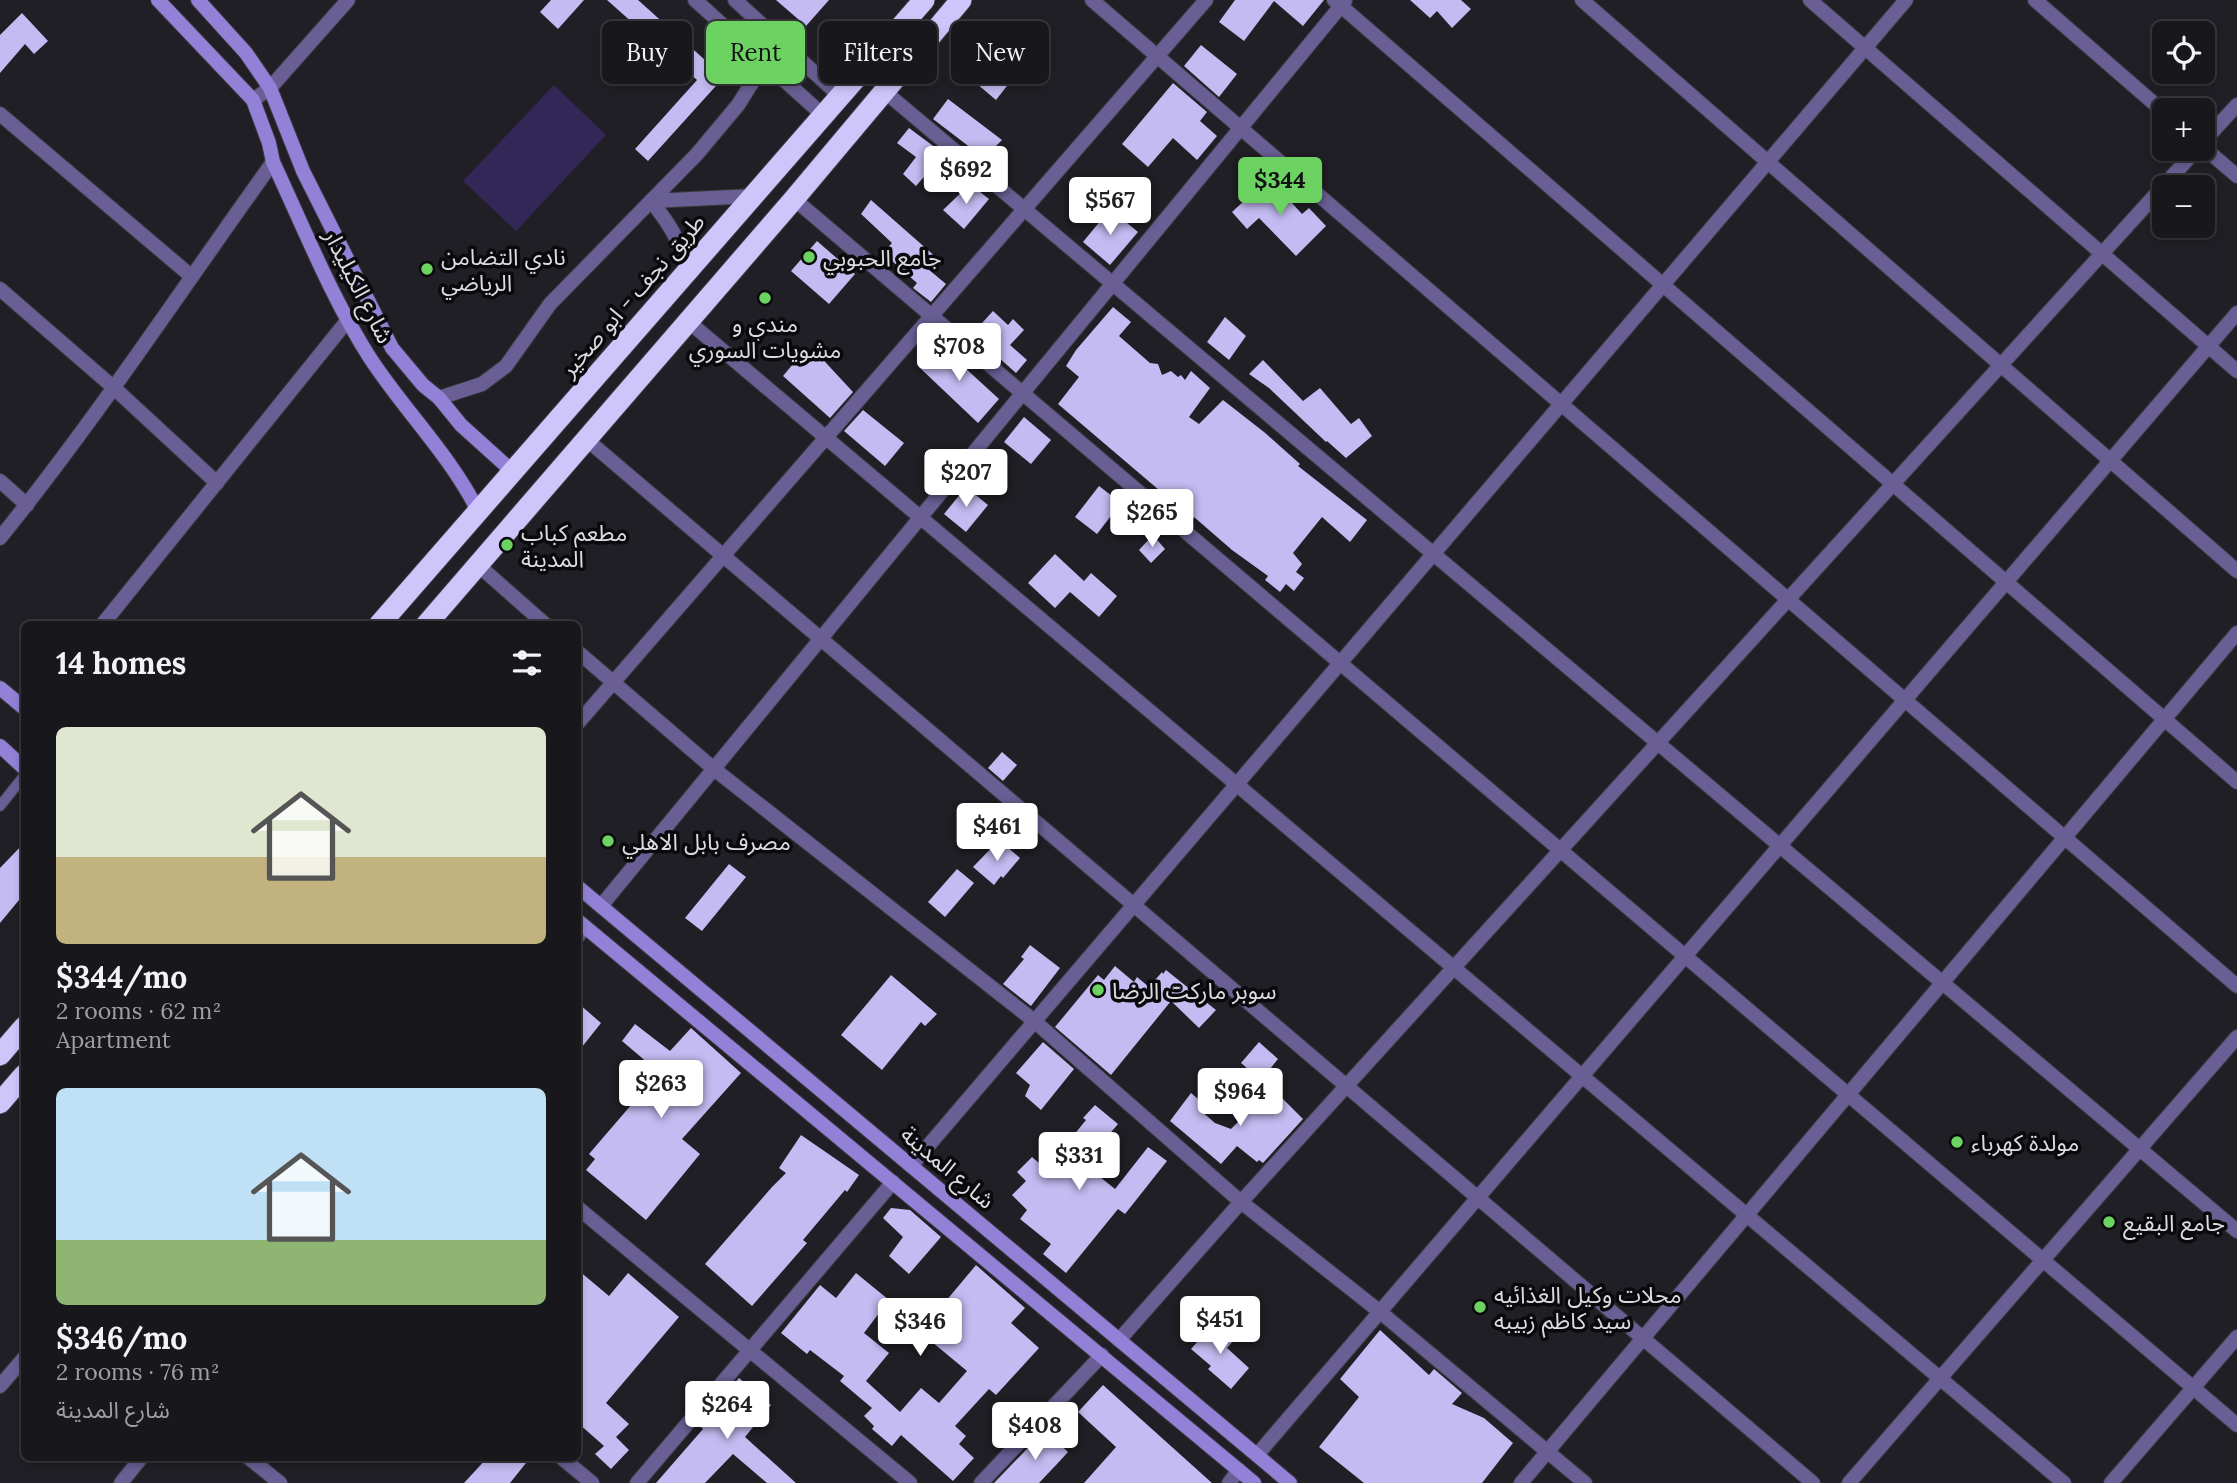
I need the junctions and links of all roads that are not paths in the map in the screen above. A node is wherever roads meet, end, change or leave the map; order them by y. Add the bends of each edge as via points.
1 (158, 0) edge
2 (198, 0) edge
3 (348, 0) edge
4 (695, 0) edge
5 (735, 0) edge
6 (924, 0) edge
7 (961, 0) edge
8 (1092, 0) edge
9 (1206, 0) edge
10 (1582, 0) edge
11 (1810, 0) edge
12 (1906, 0) edge
13 (2035, 0) edge
14 (1340, 2) edge
15 (718, 21) edge
16 (758, 21) edge
17 (1865, 48) junction
18 (1157, 56) junction
19 (805, 64) edge
20 (751, 84) edge
21 (788, 84) edge
22 (270, 88) junction
23 (884, 91) junction
24 (841, 97) junction
25 (253, 100) junction
26 (2152, 102) edge
27 (2237, 105) edge
28 (0, 114) edge
29 (824, 116) junction
30 (1240, 128) junction
31 (2215, 130) edge
32 (2215, 155) edge
33 (2186, 161) edge
34 (273, 162) junction
35 (1768, 162) junction
36 (2237, 176) edge
37 (753, 197) junction
38 (794, 199) junction
39 (650, 201) junction
40 (1024, 209) junction
41 (2102, 254) junction
42 (687, 272) junction
43 (191, 276) junction
44 (1112, 284) junction
45 (1662, 285) junction
46 (0, 289) edge
47 (2237, 313) edge
48 (932, 316) junction
49 (347, 321) junction
50 (689, 321) junction
51 (2208, 346) junction
52 (2001, 365) junction
53 (2237, 371) edge
54 (113, 387) junction
55 (1023, 393) junction
56 (439, 398) junction
57 (1560, 404) junction
58 (826, 437) junction
59 (586, 439) junction
60 (2110, 460) junction
61 (512, 471) junction
62 (0, 481) edge
63 (217, 483) junction
64 (1892, 484) junction
65 (27, 505) junction
66 (478, 511) junction
67 (921, 517) junction
68 (0, 538) edge
69 (1433, 553) junction
70 (723, 555) junction
71 (478, 565) junction
72 (2237, 571) edge
73 (2006, 582) junction
74 (1788, 600) junction
75 (105, 621) edge
76 (382, 621) edge
77 (429, 621) edge
78 (541, 621) edge
79 (2237, 633) edge
80 (821, 638) junction
81 (581, 655) edge
82 (1339, 662) junction
83 (612, 683) junction
84 (0, 688) edge
85 (1904, 700) junction
86 (21, 706) edge
87 (581, 719) edge
88 (2164, 719) junction
89 (1658, 743) junction
90 (0, 746) edge
91 (21, 765) edge
92 (714, 769) junction
93 (21, 780) edge
94 (2237, 782) edge
95 (1236, 783) junction
96 (0, 806) edge
97 (2064, 838) junction
98 (1780, 845) junction
99 (1560, 850) junction
100 (581, 889) edge
101 (1133, 904) junction
102 (601, 906) junction
103 (581, 929) edge
104 (1685, 956) junction
105 (1454, 967) junction
106 (1942, 983) junction
107 (2237, 986) edge
108 (1033, 1020) junction
109 (21, 1030) edge
110 (2237, 1037) edge
111 (0, 1055) edge
112 (1582, 1075) junction
113 (21, 1078) edge
114 (1346, 1086) junction
115 (1848, 1095) junction
116 (0, 1103) edge
117 (2140, 1149) junction
118 (911, 1166) junction
119 (893, 1182) junction
120 (1477, 1197) junction
121 (1241, 1202) junction
122 (581, 1210) edge
123 (1747, 1215) junction
124 (2237, 1231) edge
125 (2043, 1260) junction
126 (1379, 1311) junction
127 (2237, 1337) edge
128 (1643, 1338) junction
129 (1119, 1340) junction
130 (750, 1350) junction
131 (1102, 1355) junction
132 (21, 1361) edge
133 (1940, 1378) junction
134 (0, 1386) edge
135 (2193, 1388) junction
136 (2237, 1425) edge
137 (1546, 1453) junction
138 (1257, 1455) junction
139 (139, 1461) edge
140 (254, 1461) edge
141 (566, 1461) edge
142 (1239, 1470) junction
143 (121, 1483) edge
144 (280, 1483) edge
145 (592, 1483) edge
146 (637, 1483) edge
147 (910, 1483) edge
148 (981, 1483) edge
149 (1229, 1483) edge
150 (1254, 1483) edge
151 (1290, 1483) edge
152 (1521, 1483) edge
153 (1585, 1483) edge
154 (1813, 1483) edge
155 (1849, 1483) edge
156 (2064, 1483) edge
157 (2111, 1483) edge

1 - 25 main road
2 - 22 main road, شارع الكيليدار via 246,53
3 - 22 street
4 - 15 street
5 - 16 street
6 - 24 highway, طريق نجف - ابو صخير
7 - 23 highway
8 - 18 street
9 - 18 street
10 - 35 street
11 - 17 street
12 - 17 street
13 - 26 street
14 - 30 street
14 - 45 street
17 - 35 street
17 - 41 street
18 - 30 street
18 - 40 street
19 - 24 street
20 - 39 street via 696,154
21 - 29 street
22 - 25 street
22 - 56 main road, شارع الكيليدار via 287,136 392,348
23 - 38 highway
23 - 40 street
24 - 29 highway, طريق نجف - ابو صخير
25 - 34 main road, شارع الكيليدار
27 - 31 street
28 - 43 street
29 - 37 highway, طريق نجف - ابو صخير
30 - 44 street
30 - 57 street
32 - 36 street
33 - 41 street
34 - 43 street
34 - 49 main road, شارع الكيليدار
35 - 45 street
35 - 52 street
37 - 39 street
37 - 42 highway, طريق نجف - ابو صخير
38 - 48 street
38 - 50 highway
39 - 42 street via 671,226
39 - 56 street via 550,303 506,366 482,384
40 - 44 street
40 - 48 street
41 - 51 street
41 - 52 street
42 - 61 highway, طريق نجف - ابو صخير
43 - 54 street
44 - 55 street
44 - 69 street
45 - 57 street
45 - 64 street
46 - 54 street
47 - 51 street
48 - 55 street
48 - 58 street
49 - 63 street
49 - 66 main road, شارع الكيليدار
50 - 58 street
50 - 59 highway
51 - 53 street
51 - 60 street
52 - 60 street
52 - 64 street
54 - 63 street
54 - 65 street
55 - 67 street
55 - 82 street
56 - 61 main road, شارع الكيليدار via 461,425
57 - 69 street
57 - 74 street
58 - 67 street
58 - 70 street
59 - 70 street
59 - 71 highway
60 - 72 street
60 - 73 street
61 - 66 highway, طريق نجف - ابو صخير
62 - 65 street
63 - 75 street
64 - 73 street
64 - 74 street
65 - 68 street
66 - 76 highway, طريق نجف - ابو صخير
67 - 80 street
67 - 95 street
69 - 82 street
69 - 89 street
70 - 80 street
70 - 83 street
71 - 77 highway
71 - 78 street
73 - 85 street
73 - 88 street
74 - 85 street
74 - 89 street
79 - 88 street
80 - 92 street
80 - 101 street
81 - 83 street
82 - 95 street
82 - 99 street
83 - 87 street
83 - 92 street
84 - 86 main road
85 - 97 street
85 - 98 street
88 - 94 street
88 - 97 street
89 - 98 street
89 - 99 street
90 - 91 main road
92 - 102 street
92 - 108 street
93 - 96 lane
95 - 101 street
95 - 105 street
97 - 106 street
97 - 107 street
98 - 104 street
98 - 106 street
99 - 104 street
99 - 105 street
100 - 102 main road, شارع المدينة
101 - 108 street
101 - 114 street
102 - 118 main road, شارع المدينة
103 - 119 main road, شارع المدينة
104 - 112 street
104 - 115 street
105 - 112 street
105 - 114 street
106 - 115 street
106 - 117 street
108 - 118 street
108 - 121 street
109 - 111 highway
110 - 117 street
112 - 120 street
112 - 123 street
113 - 116 highway
114 - 120 street
114 - 121 street
115 - 123 street
115 - 125 street
117 - 124 street
117 - 125 street
118 - 129 main road, شارع المدينة
119 - 130 street
119 - 131 main road, شارع المدينة
120 - 126 street
120 - 128 street
121 - 126 street
121 - 129 street
122 - 130 street
123 - 128 street
123 - 133 street
125 - 133 street
125 - 135 street
126 - 137 street
126 - 138 street
127 - 135 street
128 - 137 street
128 - 154 street
129 - 138 main road, شارع المدينة
130 - 146 street
130 - 147 street
131 - 142 main road, شارع المدينة
131 - 148 street
132 - 134 street
133 - 155 street
133 - 156 street
135 - 136 street
135 - 157 street
137 - 152 street
137 - 153 street
138 - 151 main road, شارع المدينة
139 - 143 street
140 - 144 street
141 - 145 street
142 - 149 street
142 - 150 main road, شارع المدينة

